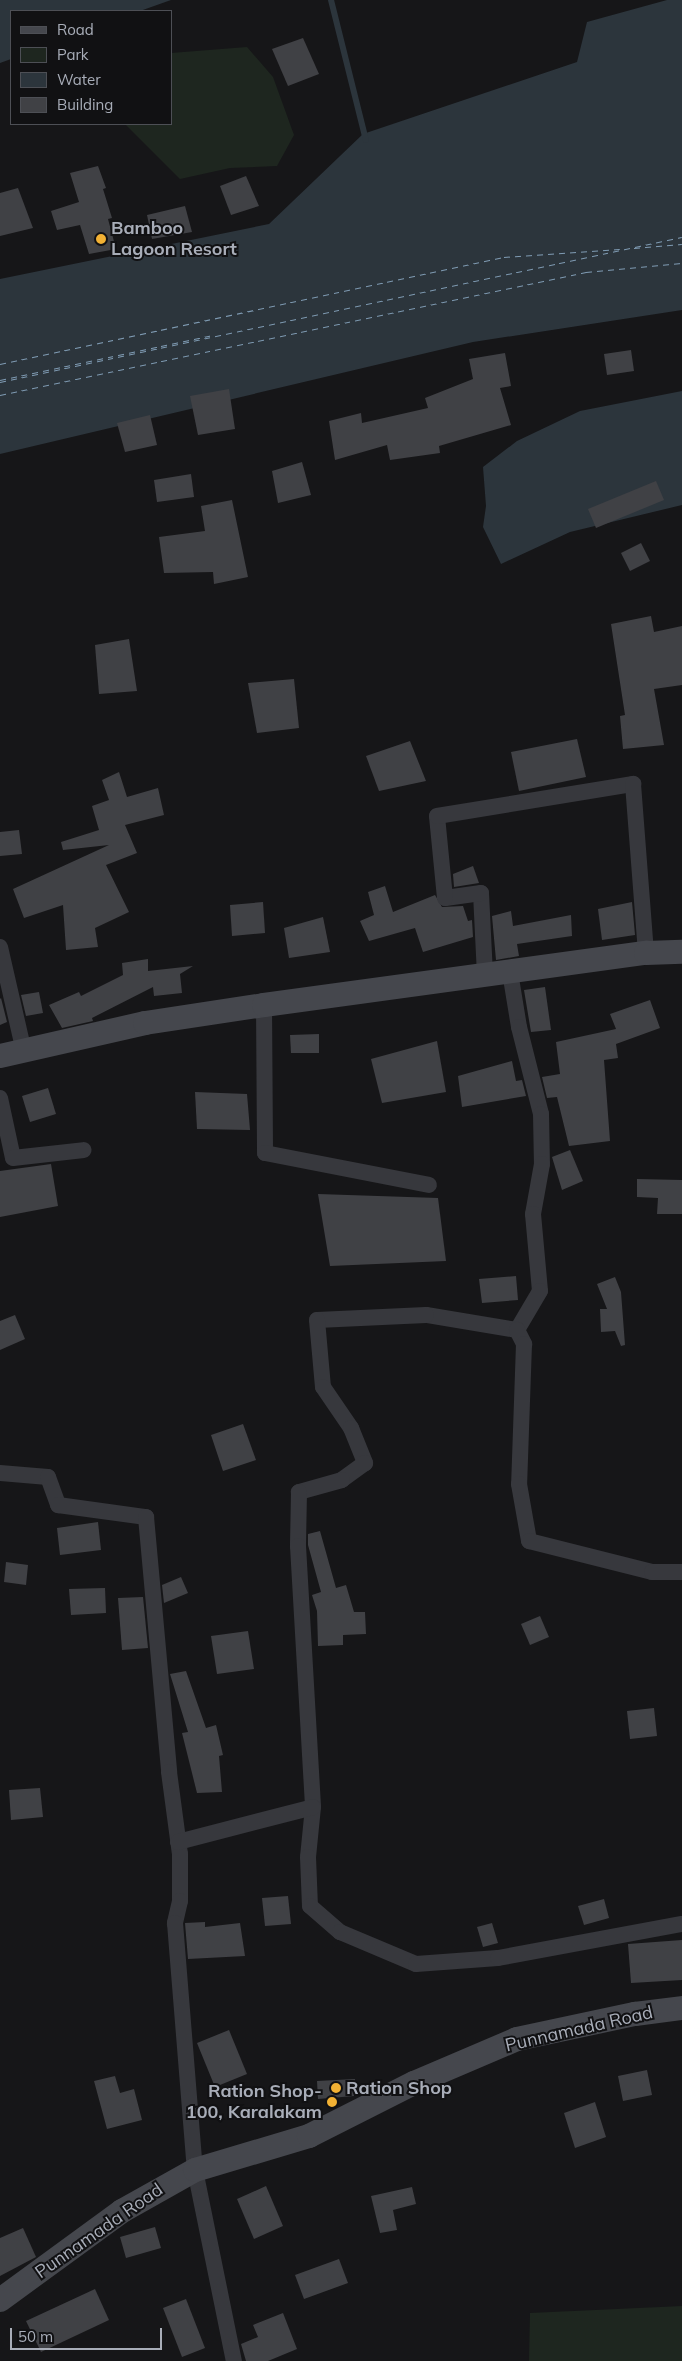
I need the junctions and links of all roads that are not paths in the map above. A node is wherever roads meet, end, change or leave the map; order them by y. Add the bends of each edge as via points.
1 (0, 947) edge
2 (682, 952) edge
3 (646, 953) junction
4 (510, 972) junction
5 (485, 975) junction
6 (264, 1005) junction
7 (24, 1052) junction
8 (0, 1056) edge
9 (0, 1098) edge
10 (84, 1150) dead end
11 (429, 1185) dead end
12 (517, 1330) junction
13 (0, 1473) edge
14 (682, 1572) edge
15 (314, 1806) junction
16 (178, 1842) junction
17 (682, 1924) edge
18 (682, 2008) edge
19 (195, 2170) junction
20 (0, 2300) edge
21 (234, 2361) edge

1 - 7 street
2 - 3 main road
3 - 4 main road
3 - 5 street via 633,784 437,816 445,898 481,893
4 - 5 main road
4 - 12 street via 519,1027 541,1114 542,1164 533,1214 540,1291
5 - 6 main road
6 - 7 main road via 145,1023
6 - 11 street via 265,1153
7 - 8 main road
9 - 10 street via 13,1158
12 - 14 street via 524,1344 519,1484 529,1541 652,1572
12 - 15 street via 426,1315 317,1320 323,1387 351,1428 366,1463 342,1480 299,1492 298,1546
13 - 16 street via 48,1477 58,1505 146,1516
15 - 16 street
15 - 17 street via 308,1857 310,1906 340,1932 416,1964 498,1958
16 - 19 street via 180,1902 175,1923 176,1950 181,1971
18 - 19 main road, Punnamada Road via 635,2014 517,2040 414,2083 309,2136
19 - 20 main road, Punnamada Road via 122,2211
19 - 21 street

